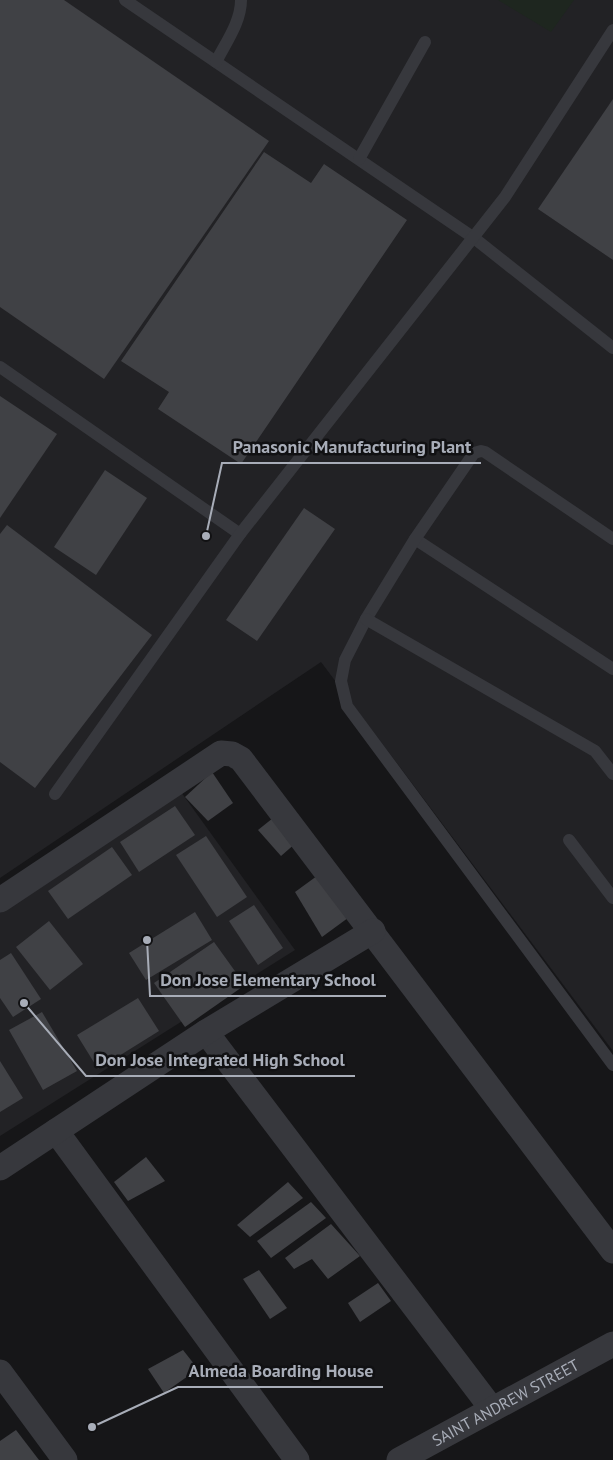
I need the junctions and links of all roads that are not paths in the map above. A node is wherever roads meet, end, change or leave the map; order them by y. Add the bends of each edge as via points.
1 (125, 0) edge
2 (241, 0) edge
3 (613, 30) edge
4 (424, 42) dead end
5 (216, 62) junction
6 (359, 159) junction
7 (474, 238) junction
8 (613, 348) edge
9 (0, 368) edge
10 (240, 534) junction
11 (613, 538) edge
12 (416, 539) junction
13 (366, 619) junction
14 (613, 669) edge
15 (613, 774) edge
16 (55, 794) dead end
17 (569, 840) dead end
18 (613, 898) edge
19 (0, 900) edge
20 (373, 931) junction
21 (206, 1032) junction
22 (613, 1065) edge
23 (56, 1131) junction
24 (0, 1168) edge
25 (613, 1251) edge
26 (613, 1344) edge
27 (0, 1372) edge
28 (492, 1409) junction
29 (65, 1460) edge
30 (297, 1460) edge
31 (399, 1460) edge

1 - 5 lane
2 - 5 lane via 238,20
3 - 7 lane via 505,197
4 - 6 lane
5 - 6 lane
6 - 7 lane
7 - 8 lane
7 - 10 lane
9 - 10 lane
10 - 16 lane
11 - 12 lane via 480,451 474,453
12 - 13 lane
12 - 14 lane
13 - 15 lane via 595,751
13 - 22 lane via 345,660 341,681 347,706
17 - 18 lane
19 - 20 street via 221,753 241,759
20 - 21 street
20 - 25 street
21 - 23 street
21 - 28 street
23 - 24 street
23 - 30 street
26 - 28 street, SAINT ANDREW STREET
27 - 29 street
28 - 31 street, SAINT ANDREW STREET

